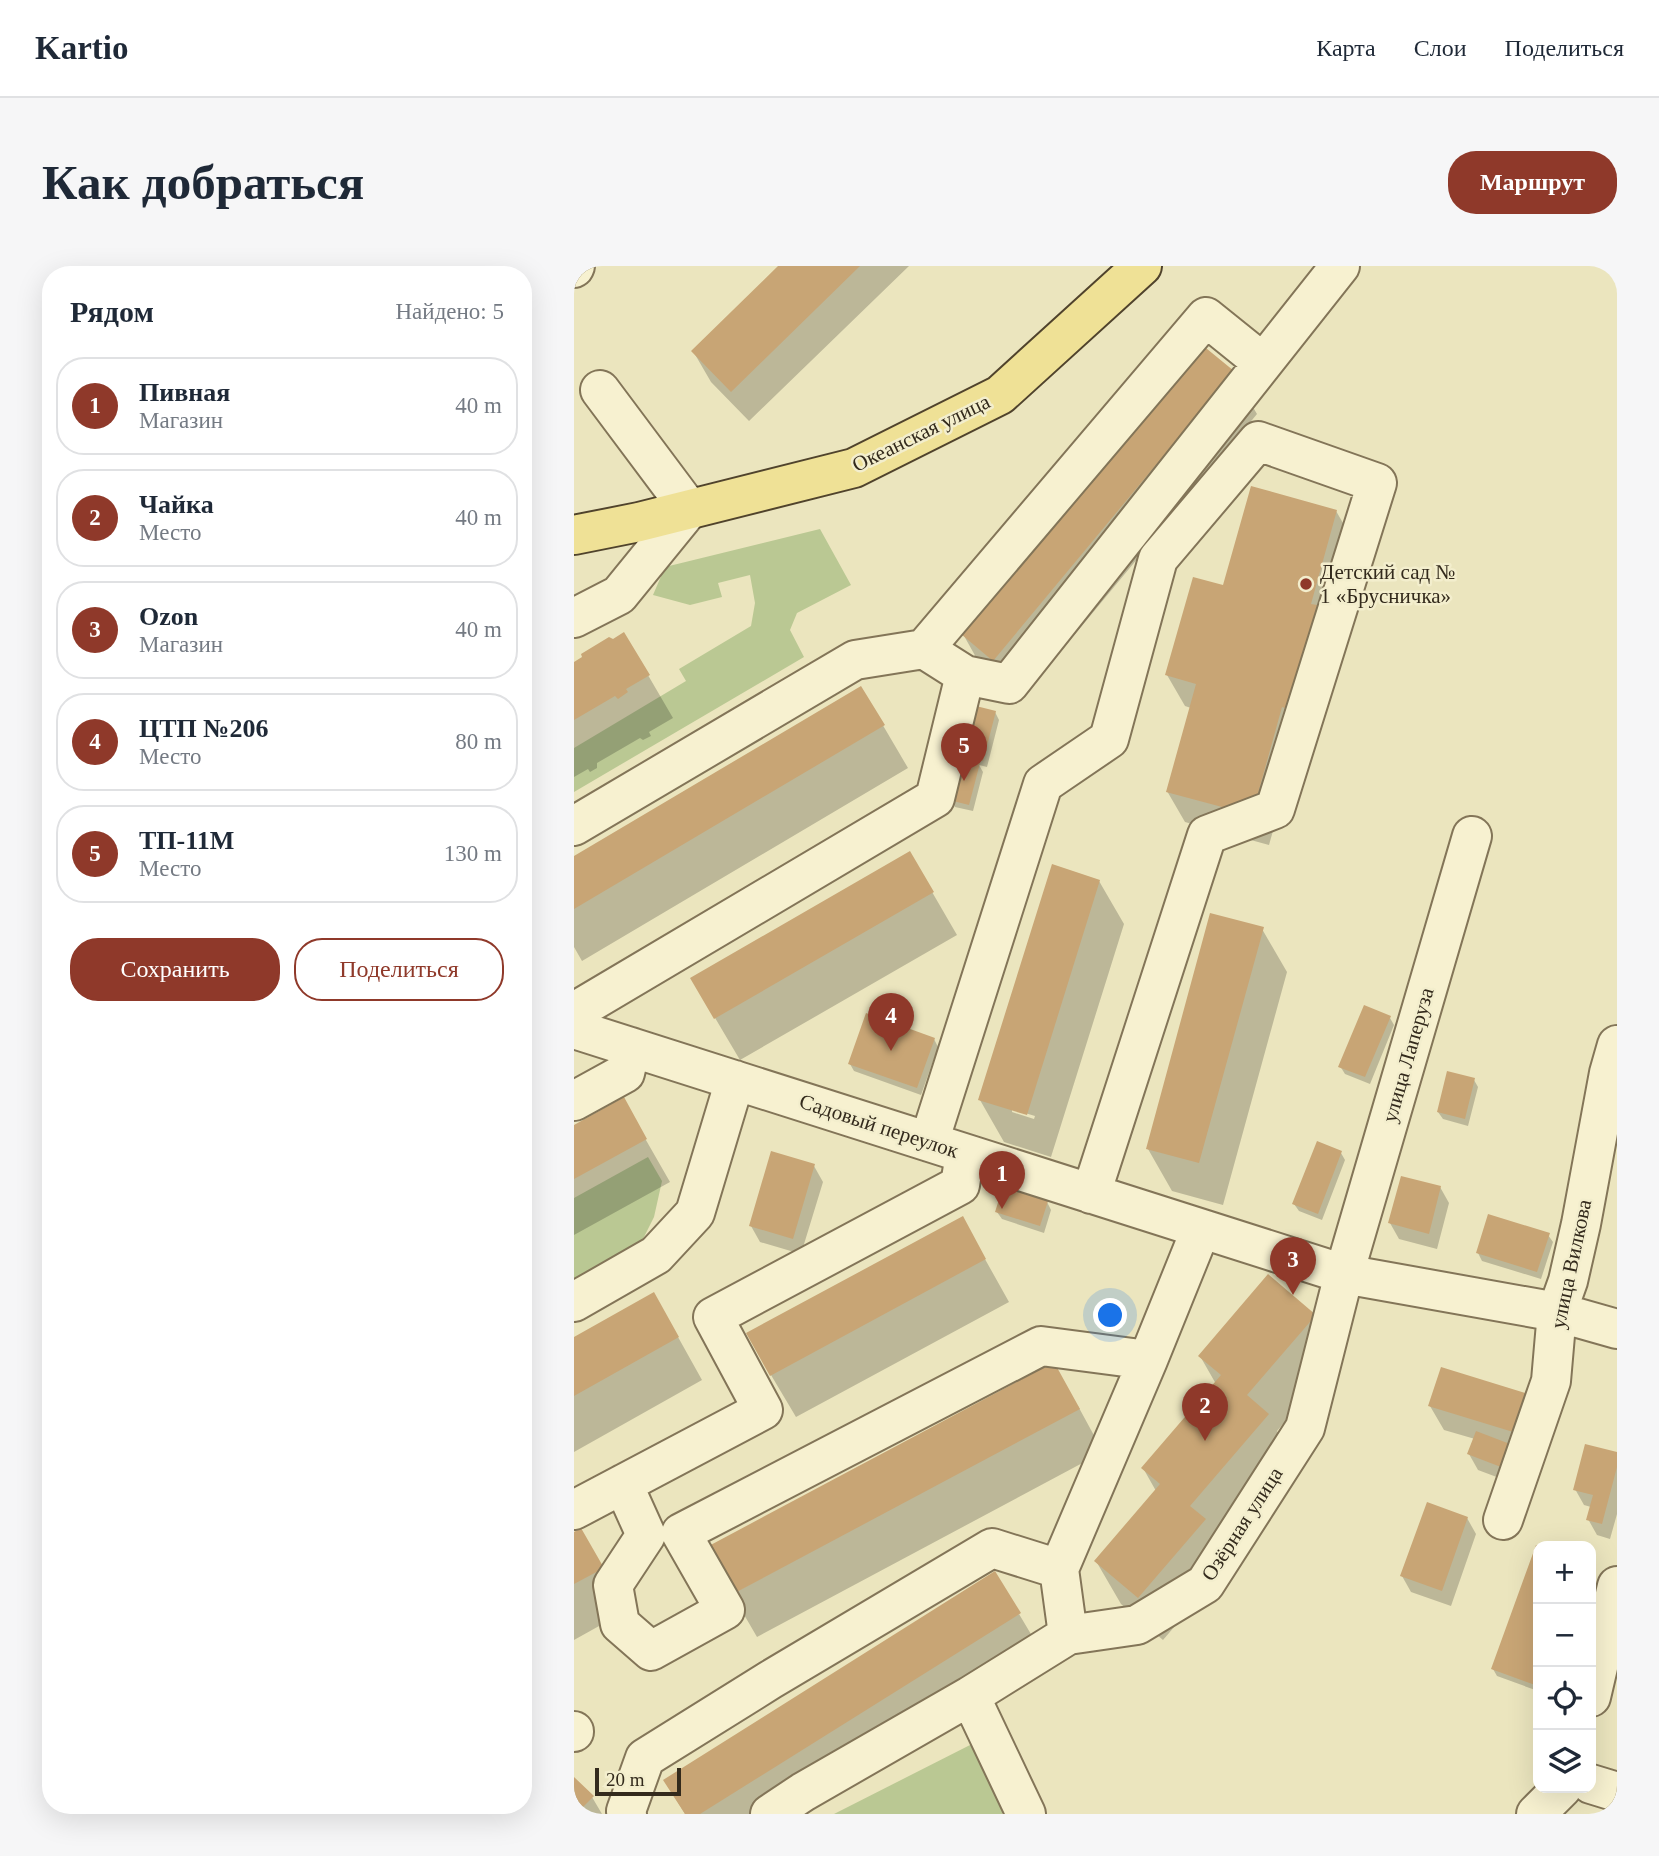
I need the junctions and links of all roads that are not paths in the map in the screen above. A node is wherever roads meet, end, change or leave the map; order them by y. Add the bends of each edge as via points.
1 (1142, 266) edge
2 (1340, 266) edge
3 (1263, 363) junction
4 (600, 390) dead end
5 (689, 509) junction
6 (574, 535) edge
7 (574, 618) edge
8 (924, 649) junction
9 (965, 676) junction
10 (574, 826) edge
11 (1472, 836) dead end
12 (574, 1012) edge
13 (574, 1029) edge
14 (1617, 1045) edge
15 (631, 1047) junction
16 (735, 1080) junction
17 (574, 1101) edge
18 (929, 1142) junction
19 (965, 1154) junction
20 (1091, 1194) junction
21 (1200, 1229) junction
22 (1344, 1274) junction
23 (574, 1302) edge
24 (1557, 1312) junction
25 (1617, 1329) edge
26 (1149, 1360) junction
27 (623, 1484) junction
28 (574, 1510) edge
29 (1503, 1520) dead end
30 (1059, 1569) junction
31 (1617, 1586) edge
32 (1068, 1635) junction
33 (1596, 1676) edge
34 (970, 1696) junction
35 (1596, 1786) edge
36 (1617, 1792) edge
37 (1557, 1793) edge
38 (627, 1814) edge
39 (770, 1814) edge
40 (1026, 1814) edge
41 (1536, 1814) edge

1 - 5 main road, Океанская улица via 1000,396 854,468
2 - 3 street
3 - 8 street via 1206,317
3 - 9 street via 1009,684
4 - 5 street
5 - 6 main road, Океанская улица
5 - 7 street via 619,595
8 - 9 street
8 - 10 street via 855,660
9 - 12 street via 935,799
11 - 22 street, улица Лаперуза
13 - 15 street, Садовый переулок
14 - 24 street, улица Вилкова via 1581,1224
15 - 16 street, Садовый переулок
15 - 17 street via 625,1073
16 - 18 street, Садовый переулок
16 - 23 street via 695,1213 656,1255
18 - 19 street, Садовый переулок
18 - 20 street via 1043,784 1110,739 1158,559 1258,441 1377,483 1275,809 1207,835
19 - 20 street, Садовый переулок
19 - 27 street via 960,1185 713,1317 763,1410
20 - 21 street, Садовый переулок
21 - 22 street, Садовый переулок
21 - 26 street
22 - 24 street, Садовый переулок
22 - 32 street, Озёрная улица via 1305,1428 1205,1584 1137,1625
24 - 25 street, Садовый переулок
24 - 29 street, улица Вилкова via 1551,1381
26 - 27 street via 1041,1346 681,1533 725,1610 651,1651 620,1623 613,1586 646,1535
26 - 30 street
27 - 28 street
30 - 32 street
30 - 38 street via 992,1548 645,1758
31 - 33 street
32 - 34 street, Озёрная улица
34 - 39 street, Озёрная улица
34 - 40 street
35 - 36 street
37 - 41 street

